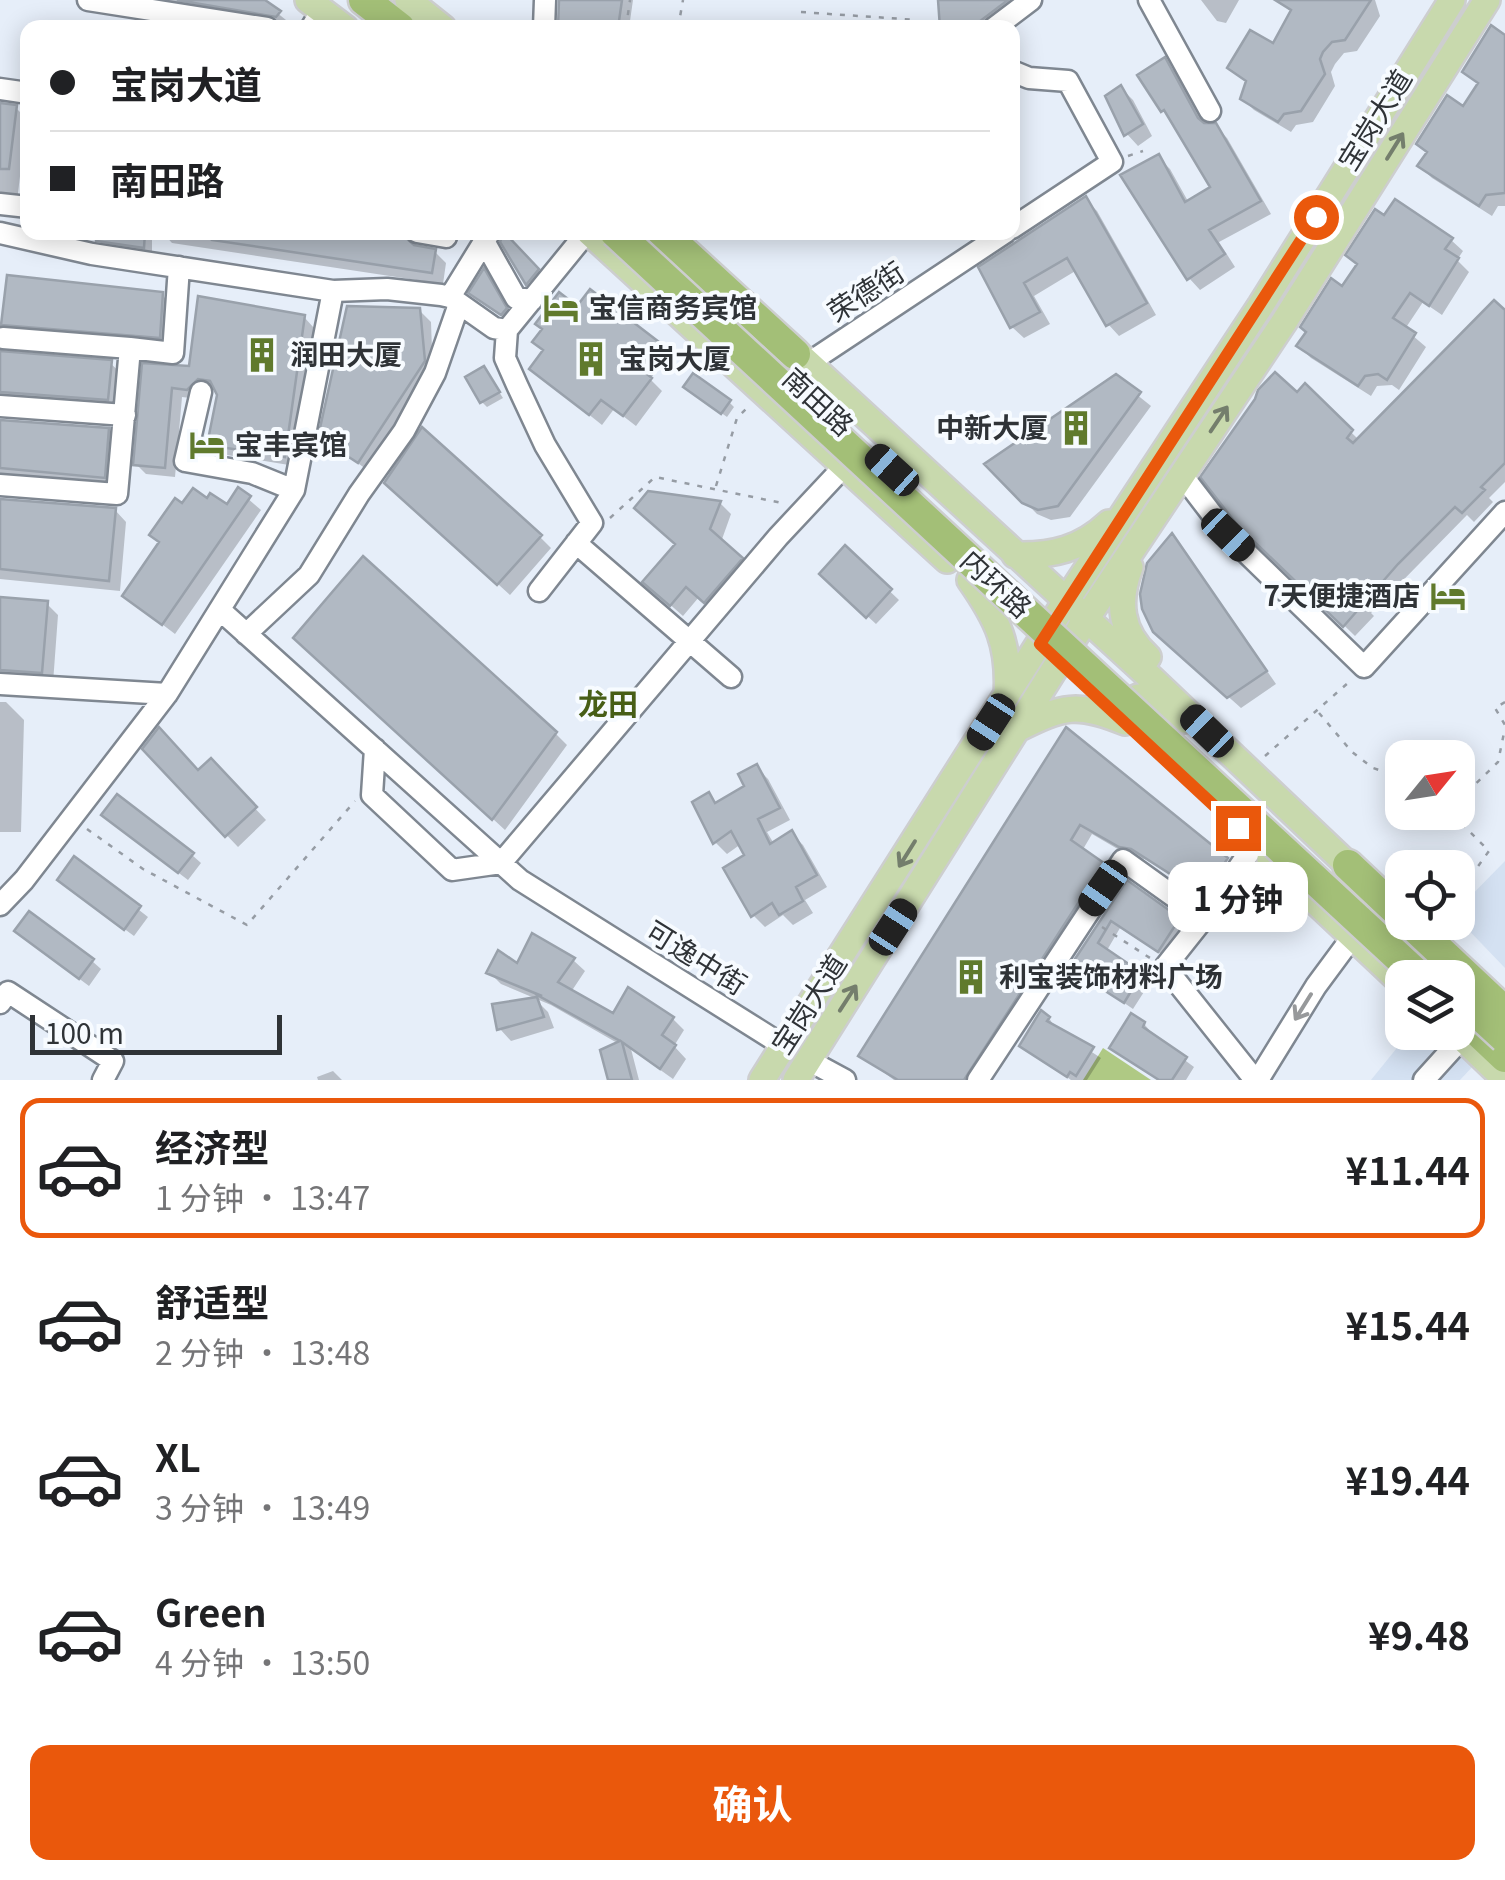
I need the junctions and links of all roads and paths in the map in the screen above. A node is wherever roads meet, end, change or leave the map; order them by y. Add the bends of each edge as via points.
1 (88, 0) edge
2 (362, 0) edge
3 (392, 0) edge
4 (408, 0) edge
5 (1031, 0) edge
6 (1149, 0) edge
7 (1452, 0) edge
8 (1487, 0) edge
9 (320, 10) edge
10 (801, 12) dead end
11 (216, 20) edge
12 (349, 20) edge
13 (388, 20) edge
14 (418, 20) edge
15 (433, 20) edge
16 (917, 20) edge
17 (1005, 20) edge
18 (1020, 74) edge
19 (1210, 111) dead end
20 (1020, 223) edge
21 (31, 240) edge
22 (485, 240) edge
23 (488, 240) edge
24 (581, 240) edge
25 (597, 240) edge
26 (624, 240) edge
27 (645, 240) edge
28 (645, 240) edge
29 (671, 240) edge
30 (692, 240) edge
31 (993, 240) edge
32 (180, 267) junction
33 (333, 291) junction
34 (455, 300) junction
35 (532, 300) junction
36 (510, 327) junction
37 (3, 338) dead end
38 (130, 348) junction
39 (801, 359) junction
40 (762, 391) junction
41 (201, 392) dead end
42 (0, 406) edge
43 (837, 406) junction
44 (125, 415) junction
45 (1182, 474) junction
46 (836, 475) dead end
47 (0, 484) edge
48 (715, 489) junction
49 (294, 490) junction
50 (1133, 498) junction
51 (946, 505) junction
52 (804, 508) junction
53 (1505, 512) edge
54 (592, 523) junction
55 (1146, 530) junction
56 (576, 544) junction
57 (1016, 555) junction
58 (970, 580) junction
59 (539, 591) dead end
60 (220, 610) junction
61 (1070, 619) junction
62 (246, 634) junction
63 (690, 641) junction
64 (1040, 644) junction
65 (1060, 662) junction
66 (1364, 667) junction
67 (1160, 669) junction
68 (731, 677) dead end
69 (0, 684) edge
70 (167, 694) junction
71 (1138, 696) junction
72 (1007, 698) junction
73 (1505, 702) edge
74 (1318, 711) junction
75 (1126, 722) junction
76 (1505, 727) edge
77 (1017, 729) junction
78 (1207, 731) junction
79 (375, 749) junction
80 (1258, 762) junction
81 (1385, 772) edge
82 (372, 781) junction
83 (1475, 786) edge
84 (71, 818) junction
85 (1466, 830) edge
86 (1255, 844) junction
87 (500, 862) junction
88 (1348, 865) joint
89 (1475, 870) edge
90 (1385, 882) edge
91 (1385, 900) edge
92 (0, 904) edge
93 (1084, 916) junction
94 (1204, 918) junction
95 (1353, 936) junction
96 (1425, 940) edge
97 (1447, 940) edge
98 (1401, 960) edge
99 (1421, 960) edge
100 (1421, 960) edge
101 (1165, 967) junction
102 (1385, 967) edge
103 (1505, 994) edge
104 (0, 1003) edge
105 (1475, 1006) edge
106 (1502, 1025) edge
107 (1475, 1038) edge
108 (784, 1046) junction
109 (1475, 1046) edge
110 (1443, 1050) edge
111 (1505, 1058) edge
112 (802, 1070) edge
113 (1505, 1079) edge
114 (103, 1080) edge
115 (762, 1080) edge
116 (845, 1080) edge
117 (978, 1080) edge
118 (1256, 1080) edge
119 (1424, 1080) edge

1 - 11 street
2 - 13 highway
3 - 14 highway
4 - 15 main road
5 - 17 street
6 - 19 street
7 - 50 main road, 宝岗大道
45 -> 8 main road, 宝岗大道
9 - 12 highway
10 - 16 path
18 - 20 street via 1068,81 1112,162
21 - 32 street
22 - 34 street
23 - 35 street via 516,298
24 - 35 street
25 - 40 main road, 南田路
26 - 98 highway, 内环路, bridge
27 - 43 main road, 南田路
28 - 99 highway, 内环路
29 - 39 highway
30 - 39 main road
31 - 39 street, 荣德街
32 - 33 street
32 - 38 street via 173,353
33 - 34 street via 387,289
33 - 49 street
34 - 36 street via 494,328
34 - 62 street via 436,373 404,431 309,576
35 - 36 street
36 - 54 street via 506,358 517,385
37 - 38 street
38 - 44 street
39 - 43 main road
40 - 48 path via 738,418
40 - 58 main road, 南田路
41 - 49 street via 185,461 252,473
42 - 44 street
43 - 51 main road
43 - 51 main road, 南田路 via 876,456
44 - 47 street via 117,494
45 - 55 main road, 宝岗大道
45 - 66 street via 1228,535
46 - 52 street
48 - 52 path
48 - 54 path via 655,476 612,518
49 - 60 street
50 - 57 main road via 1073,548
50 - 61 main road, 宝岗大道
51 - 57 main road
51 - 61 main road
52 - 63 street
53 - 66 street
54 - 56 street
55 - 61 main road, 宝岗大道
55 - 67 main road via 1125,581 1122,610 1131,639
56 - 59 street
56 - 63 street
57 - 61 main road
58 - 64 main road, 南田路
58 - 72 main road via 1000,630 1008,656
60 - 62 street, 可逸中街
60 - 70 street
61 - 64 main road, 宝岗大道
61 - 65 main road, 宝岗大道
61 - 71 main road
61 - 78 main road
62 - 79 street, 可逸中街
63 - 68 street
63 - 87 street
64 - 65 main road, 南田路
64 - 72 main road, 宝岗大道
65 - 75 main road, 南田路
65 - 77 main road, 宝岗大道
66 - 74 path
67 - 78 main road
67 - 80 main road
69 - 70 street
70 - 84 street
71 - 78 main road
71 - 100 main road
72 -> 108 main road, 宝岗大道
73 - 76 path via 1495,708
74 - 80 path
74 - 81 path via 1352,752
75 - 77 main road via 1080,706
75 - 86 main road, 南田路
76 - 83 path via 1498,762
112 -> 77 main road, 宝岗大道
78 - 88 main road
79 - 82 street
79 - 87 street, 可逸中街
80 - 90 main road
82 - 84 path via 246,925 143,870
82 - 87 street via 372,795 452,870
84 - 92 street
85 - 89 path via 1489,851
86 - 94 street
86 - 95 main road, 南田路
87 - 108 street, 可逸中街
88 - 91 highway
93 - 94 street via 1122,860
93 - 101 path
93 - 117 street
94 - 101 street
95 - 102 main road, 南田路
95 -> 118 street
96 - 106 highway, bridge
97 - 103 main road
101 - 118 street
104 - 114 street via 8,992 113,1061
105 - 106 highway, bridge
107 - 111 highway
108 - 115 main road, 宝岗大道
109 - 113 main road
110 - 119 street
112 - 116 street

